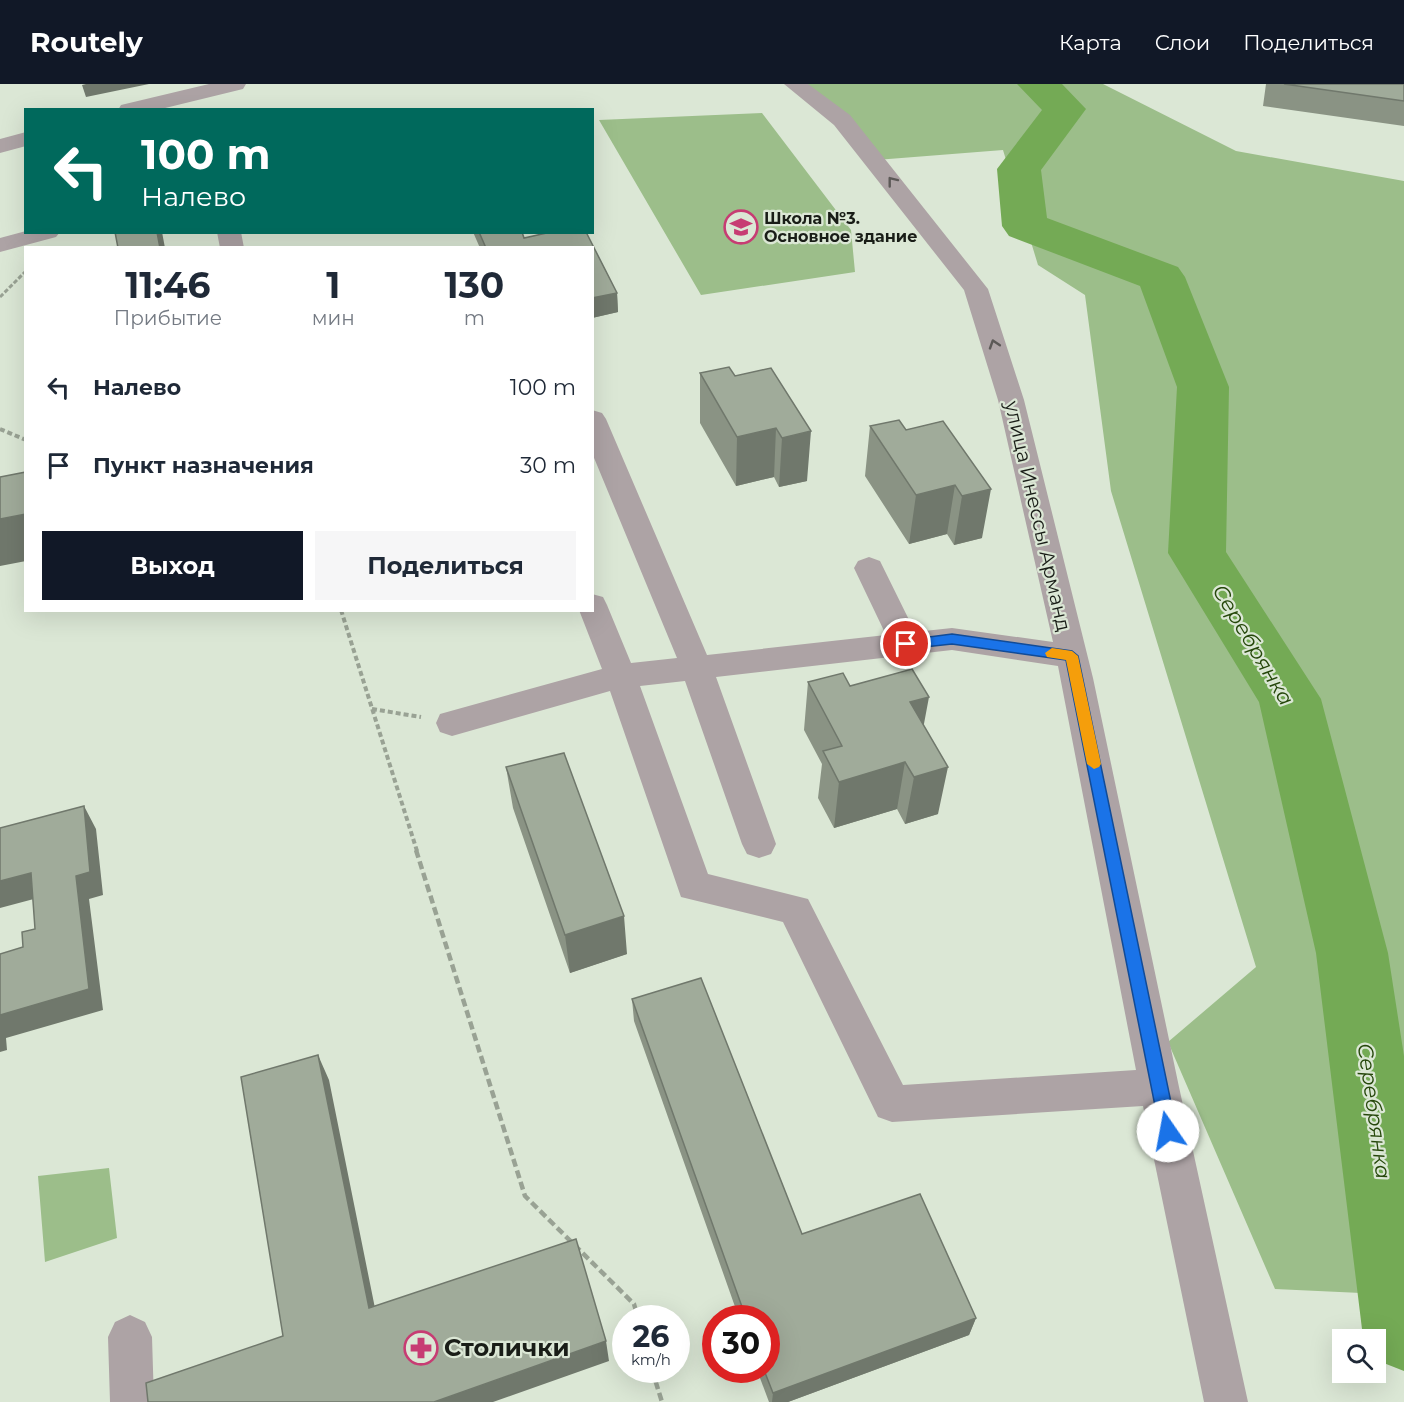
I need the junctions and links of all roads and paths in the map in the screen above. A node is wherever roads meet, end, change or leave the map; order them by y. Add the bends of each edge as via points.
1 (235, 84) edge
2 (795, 84) edge
3 (133, 101) edge
4 (165, 105) edge
5 (24, 140) edge
6 (0, 146) edge
7 (41, 234) edge
8 (0, 245) edge
9 (24, 273) edge
10 (0, 297) edge
11 (594, 424) edge
12 (0, 429) edge
13 (24, 439) edge
14 (869, 568) dead end
15 (594, 610) edge
16 (342, 612) edge
17 (906, 644) junction
18 (1072, 656) junction
19 (697, 668) junction
20 (621, 676) junction
21 (372, 709) junction
22 (452, 723) joint
23 (759, 844) dead end
24 (1159, 1086) junction
25 (634, 1305) edge
26 (130, 1337) dead end
27 (656, 1383) edge
28 (132, 1402) edge
29 (662, 1402) edge
30 (1226, 1402) edge

1 - 4 street
18 -> 2 street, улица Инессы Арманд via 1011,400 976,290 842,120
3 - 4 street
5 - 6 street
7 - 8 street
9 - 10 path
11 - 19 street
12 - 13 path
14 - 17 street
15 - 20 street
16 - 21 path
17 - 18 street via 952,639
17 - 19 street
18 - 24 street, улица Инессы Арманд
19 - 20 street
19 - 23 street
20 - 22 street
20 - 24 street via 694,886 795,910 892,1104
21 - 22 path
21 - 25 path via 525,1196
24 - 30 street, улица Инессы Арманд
26 - 28 street
27 - 29 path

